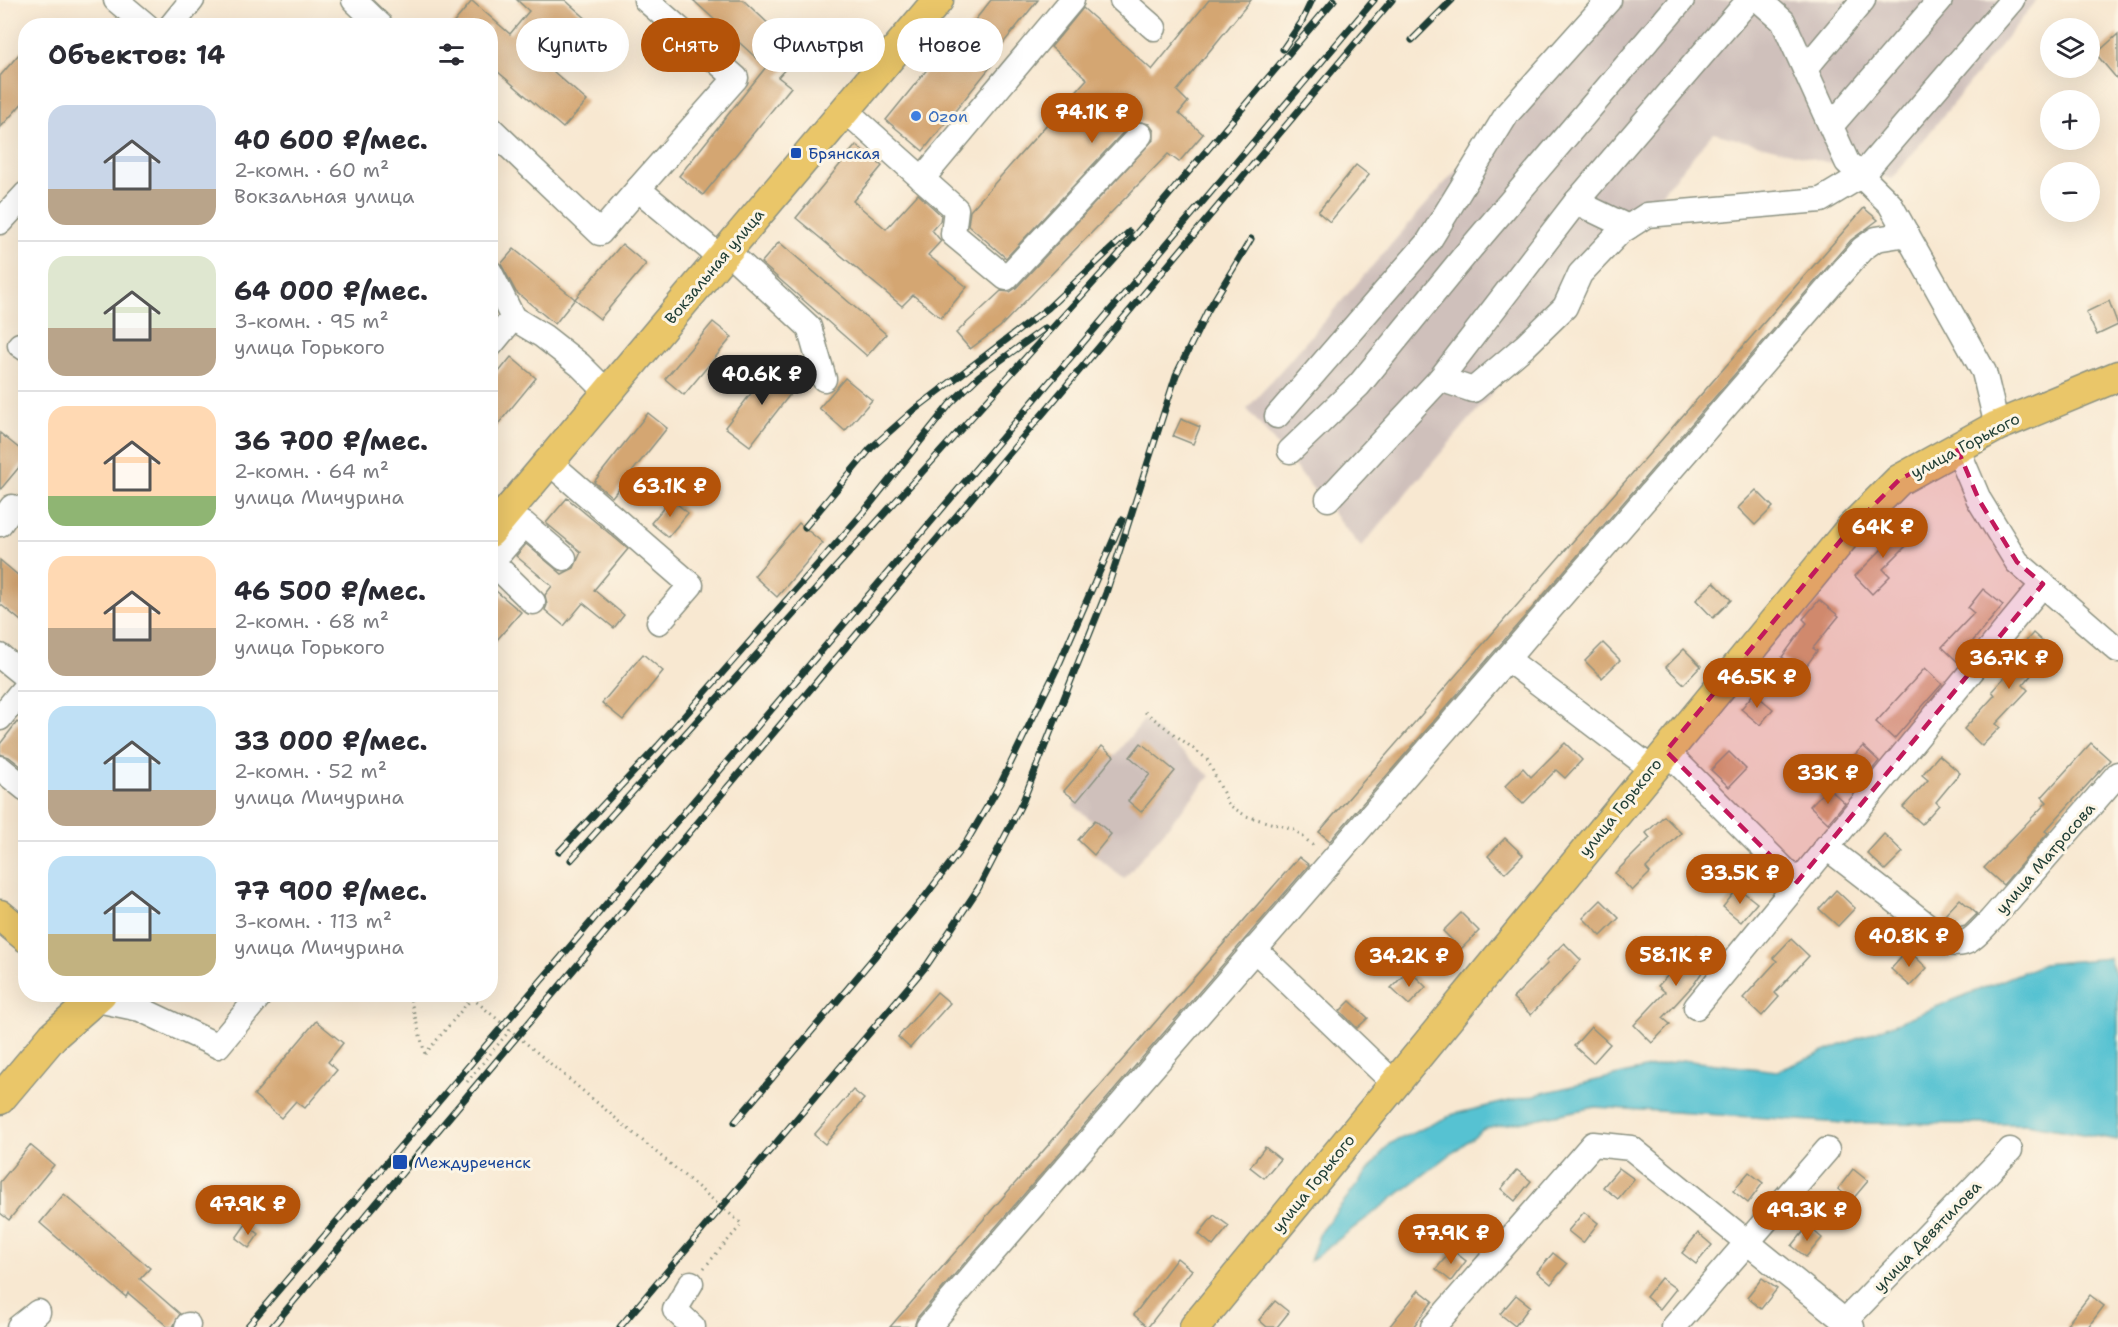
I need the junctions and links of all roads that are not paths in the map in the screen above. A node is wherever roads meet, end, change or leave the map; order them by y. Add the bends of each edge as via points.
1 (116, 0) edge
2 (192, 0) edge
3 (354, 0) edge
4 (646, 0) edge
5 (938, 0) edge
6 (1072, 0) edge
7 (1122, 0) edge
8 (1609, 0) edge
9 (1682, 0) edge
10 (1749, 0) edge
11 (1759, 0) edge
12 (1863, 0) edge
13 (1940, 0) edge
14 (2012, 0) edge
15 (137, 18) edge
16 (177, 18) edge
17 (373, 18) edge
18 (1154, 28) dead end
19 (1805, 69) junction
20 (845, 110) junction
21 (1831, 126) junction
22 (1140, 135) dead end
23 (498, 145) edge
24 (1861, 176) junction
25 (922, 179) junction
26 (638, 189) junction
27 (1576, 202) junction
28 (18, 203) edge
29 (0, 222) edge
30 (1628, 227) junction
31 (1907, 234) junction
32 (1430, 242) junction
33 (1475, 243) junction
34 (724, 255) junction
35 (498, 288) edge
36 (513, 318) junction
37 (498, 336) edge
38 (2118, 376) edge
39 (824, 379) dead end
40 (1440, 379) junction
41 (608, 393) junction
42 (1277, 416) dead end
43 (1997, 426) junction
44 (1958, 448) junction
45 (1290, 451) dead end
46 (549, 462) junction
47 (1328, 500) dead end
48 (503, 528) edge
49 (498, 543) edge
50 (564, 558) dead end
51 (498, 568) edge
52 (2043, 584) junction
53 (533, 602) dead end
54 (659, 622) dead end
55 (2118, 650) edge
56 (0, 656) edge
57 (1507, 659) junction
58 (18, 671) edge
59 (18, 696) edge
60 (0, 718) edge
61 (1659, 760) junction
62 (0, 768) edge
63 (2118, 774) edge
64 (18, 783) edge
65 (1826, 847) junction
66 (1797, 882) junction
67 (0, 915) edge
68 (18, 930) edge
69 (1254, 949) junction
70 (89, 1002) edge
71 (116, 1002) edge
72 (254, 1002) edge
73 (1695, 1007) dead end
74 (1394, 1083) junction
75 (0, 1099) edge
76 (1827, 1150) dead end
77 (2010, 1150) dead end
78 (1746, 1242) junction
79 (691, 1283) road end
80 (38, 1312) dead end
81 (1848, 1324) edge
82 (19, 1327) edge
83 (693, 1327) edge
84 (928, 1327) edge
85 (1195, 1327) edge
86 (1433, 1327) edge
87 (1674, 1327) edge

1 - 15 street
2 - 16 street
3 - 17 street
4 - 26 street via 736,78
5 - 20 main road, Вокзальная улица
6 - 25 street
7 - 18 street
8 - 32 street via 1507,114
9 - 33 street
10 - 27 street
11 - 19 street via 1784,21
12 - 19 street
13 - 21 street
14 - 24 street
19 - 21 street
20 - 25 street
20 - 34 main road, Вокзальная улица
21 - 24 street via 1847,162
22 - 25 street via 1006,278 953,234 956,209
23 - 26 street via 600,233
24 - 30 street via 1821,200 1647,215
24 - 31 street via 1890,204
26 - 34 street
27 - 30 street
27 - 40 street
28 - 29 street
30 - 40 street via 1580,274 1565,307 1473,390
31 - 43 street via 1984,372
31 - 57 street via 1876,239 1862,249
32 - 33 street
32 - 42 street
33 - 45 street via 1359,385
34 - 39 street via 809,327
34 - 41 main road, Вокзальная улица
35 - 36 street
36 - 37 street
36 - 41 street via 571,358
38 - 43 main road, улица Горького
40 - 47 street
41 - 46 main road, Вокзальная улица
43 - 44 main road, улица Горького
44 - 52 street via 1979,500 2017,562
44 - 61 main road, улица Горького via 1899,480 1851,528
46 - 48 main road, Вокзальная улица
46 - 54 street via 691,585
48 - 49 street
48 - 50 street via 524,524
51 - 53 street
52 - 55 street
52 - 65 street
56 - 58 street
57 - 61 street
57 - 69 street
59 - 60 street
61 - 66 street
61 - 74 main road, улица Горького
62 - 64 street
63 - 65 street, улица Матросова via 1991,920 1971,940 1960,945 1950,944
65 - 66 street
66 - 73 street
67 - 68 main road
69 - 74 street
69 - 84 street
70 - 75 main road via 53,1035
71 - 72 street via 218,1046
74 - 85 main road, улица Горького
76 - 78 street
77 - 81 street, улица Девятилова
78 - 81 street
78 - 86 street via 1631,1148 1593,1144
78 - 87 street
79 - 83 street via 675,1310
80 - 82 street

